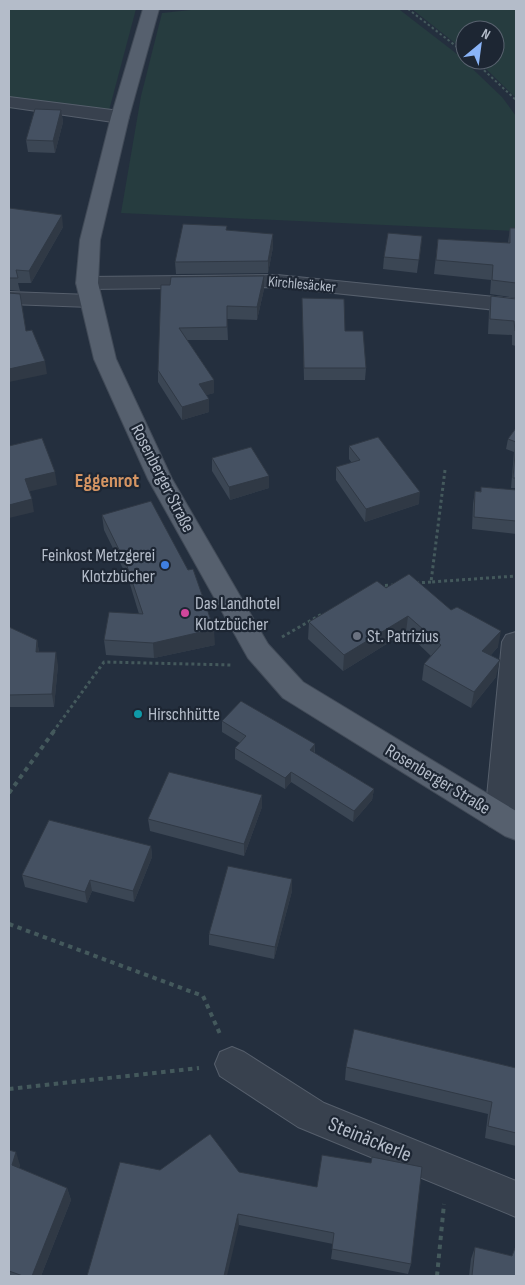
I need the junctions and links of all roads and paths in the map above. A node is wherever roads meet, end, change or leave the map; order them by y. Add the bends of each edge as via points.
1 (151, 9) edge
2 (408, 9) edge
3 (455, 45) edge
4 (484, 70) edge
5 (516, 100) edge
6 (9, 102) edge
7 (120, 117) junction
8 (89, 292) junction
9 (9, 298) edge
10 (516, 306) edge
11 (444, 470) dead end
12 (516, 576) edge
13 (431, 582) junction
14 (401, 584) edge
15 (411, 584) edge
16 (371, 587) edge
17 (331, 610) edge
18 (516, 642) edge
19 (264, 659) junction
20 (9, 793) edge
21 (508, 822) edge
22 (9, 924) edge
23 (232, 1064) junction
24 (9, 1089) edge
25 (448, 1171) junction
26 (516, 1199) edge
27 (437, 1276) edge

1 - 7 main road, Rosenberger Straße
2 - 3 path
4 - 5 path
6 - 7 street
7 - 8 main road, Rosenberger Straße via 90,240
8 - 9 street, Kirchlesäcker
8 - 10 street, Kirchlesäcker via 276,281
8 - 19 main road, Rosenberger Straße via 105,359 160,479
11 - 13 path
12 - 13 path
13 - 15 path
14 - 16 path
17 - 19 path
18 - 21 street, Rosenberger Straße
19 - 20 path via 104,662
19 - 21 main road, Rosenberger Straße via 293,690
22 - 23 path via 203,996
23 - 24 path
23 - 25 street, Steinäckerle via 311,1115
25 - 26 street, Steinäckerle
25 - 27 path

